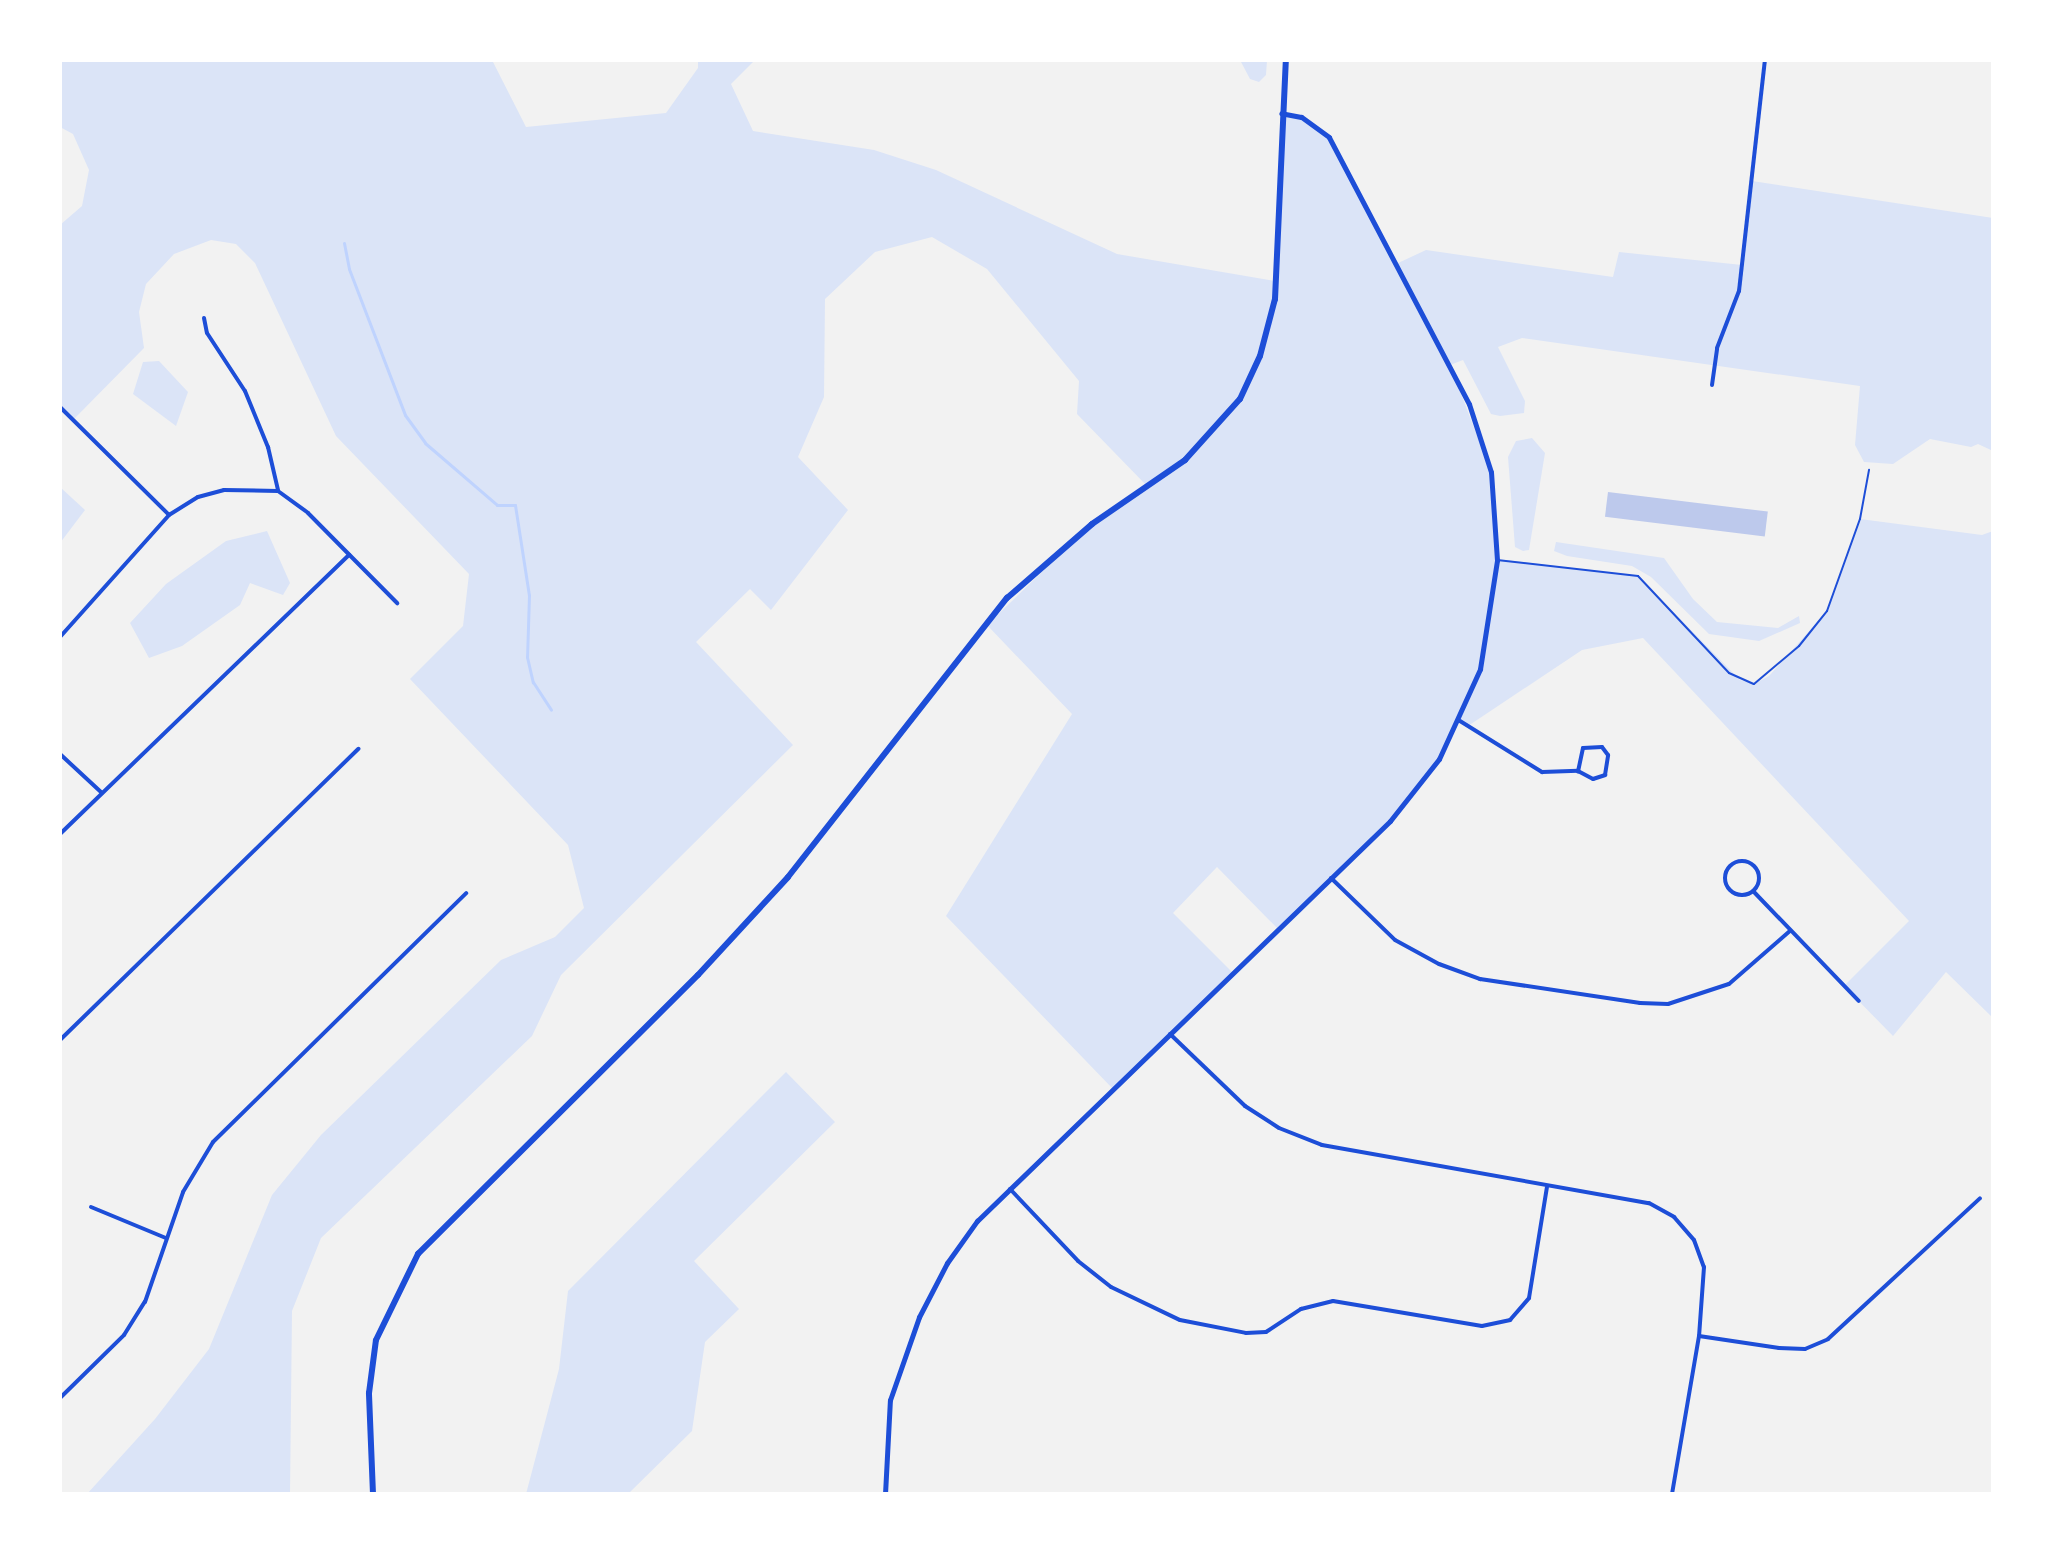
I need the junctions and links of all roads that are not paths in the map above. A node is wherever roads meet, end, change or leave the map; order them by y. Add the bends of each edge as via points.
1 (1286, 60) edge
2 (1765, 60) edge
3 (1281, 113) junction
4 (204, 318) dead end
5 (1712, 385) dead end
6 (60, 407) edge
7 (1869, 470) dead end
8 (278, 491) junction
9 (169, 515) junction
10 (349, 555) junction
11 (1497, 560) junction
12 (397, 603) dead end
13 (60, 637) edge
14 (1460, 721) junction
15 (358, 749) dead end
16 (60, 754) edge
17 (1578, 771) junction
18 (102, 794) junction
19 (60, 834) edge
20 (1331, 878) junction
21 (1754, 892) junction
22 (466, 893) dead end
23 (1790, 931) junction
24 (1859, 1001) dead end
25 (1170, 1034) junction
26 (60, 1040) edge
27 (1547, 1187) junction
28 (1010, 1189) junction
29 (1980, 1198) dead end
30 (91, 1207) dead end
31 (166, 1238) junction
32 (1699, 1336) junction
33 (60, 1398) edge
34 (373, 1494) edge
35 (885, 1494) edge
36 (1672, 1494) edge

1 - 3 main road
2 - 5 street via 1739,291 1717,348
3 - 11 street via 1301,117 1329,137 1469,404 1491,472
3 - 34 main road via 1275,299 1260,356 1240,399 1185,460 1092,524 1007,598 788,877 418,1254 376,1340 369,1393
4 - 8 street via 207,333 245,391 268,447
6 - 9 street
7 - 11 lane via 1860,519 1827,611 1799,646 1754,684 1729,673 1638,576
8 - 9 street via 224,490 198,497
8 - 10 street
9 - 13 street
10 - 12 street
10 - 18 street
11 - 14 street via 1489,634
14 - 17 street via 1527,766 1554,774
14 - 20 street via 1414,792
15 - 26 street
16 - 18 street
17 - 17 street via 1583,748 1602,747 1608,755 1605,775 1590,778
18 - 19 street
20 - 23 street via 1395,940 1439,964 1480,979 1640,1003 1668,1004 1729,984
20 - 25 street
21 - 21 street via 1742,896 1728,888 1726,873 1734,863 1757,868
21 - 23 street
22 - 31 street via 213,1142 194,1168
23 - 24 street
25 - 27 street via 1210,1077 1279,1128 1365,1157
25 - 28 street
27 - 28 street via 1529,1298 1510,1320 1482,1326 1333,1301 1301,1309 1266,1332 1247,1333 1180,1320 1111,1287 1078,1261
27 - 32 street via 1649,1203 1674,1217 1694,1240 1704,1267
28 - 35 street via 947,1263 919,1317 890,1400
29 - 32 street via 1828,1339 1805,1349
30 - 31 street
31 - 33 street via 145,1302 124,1335
32 - 36 street

